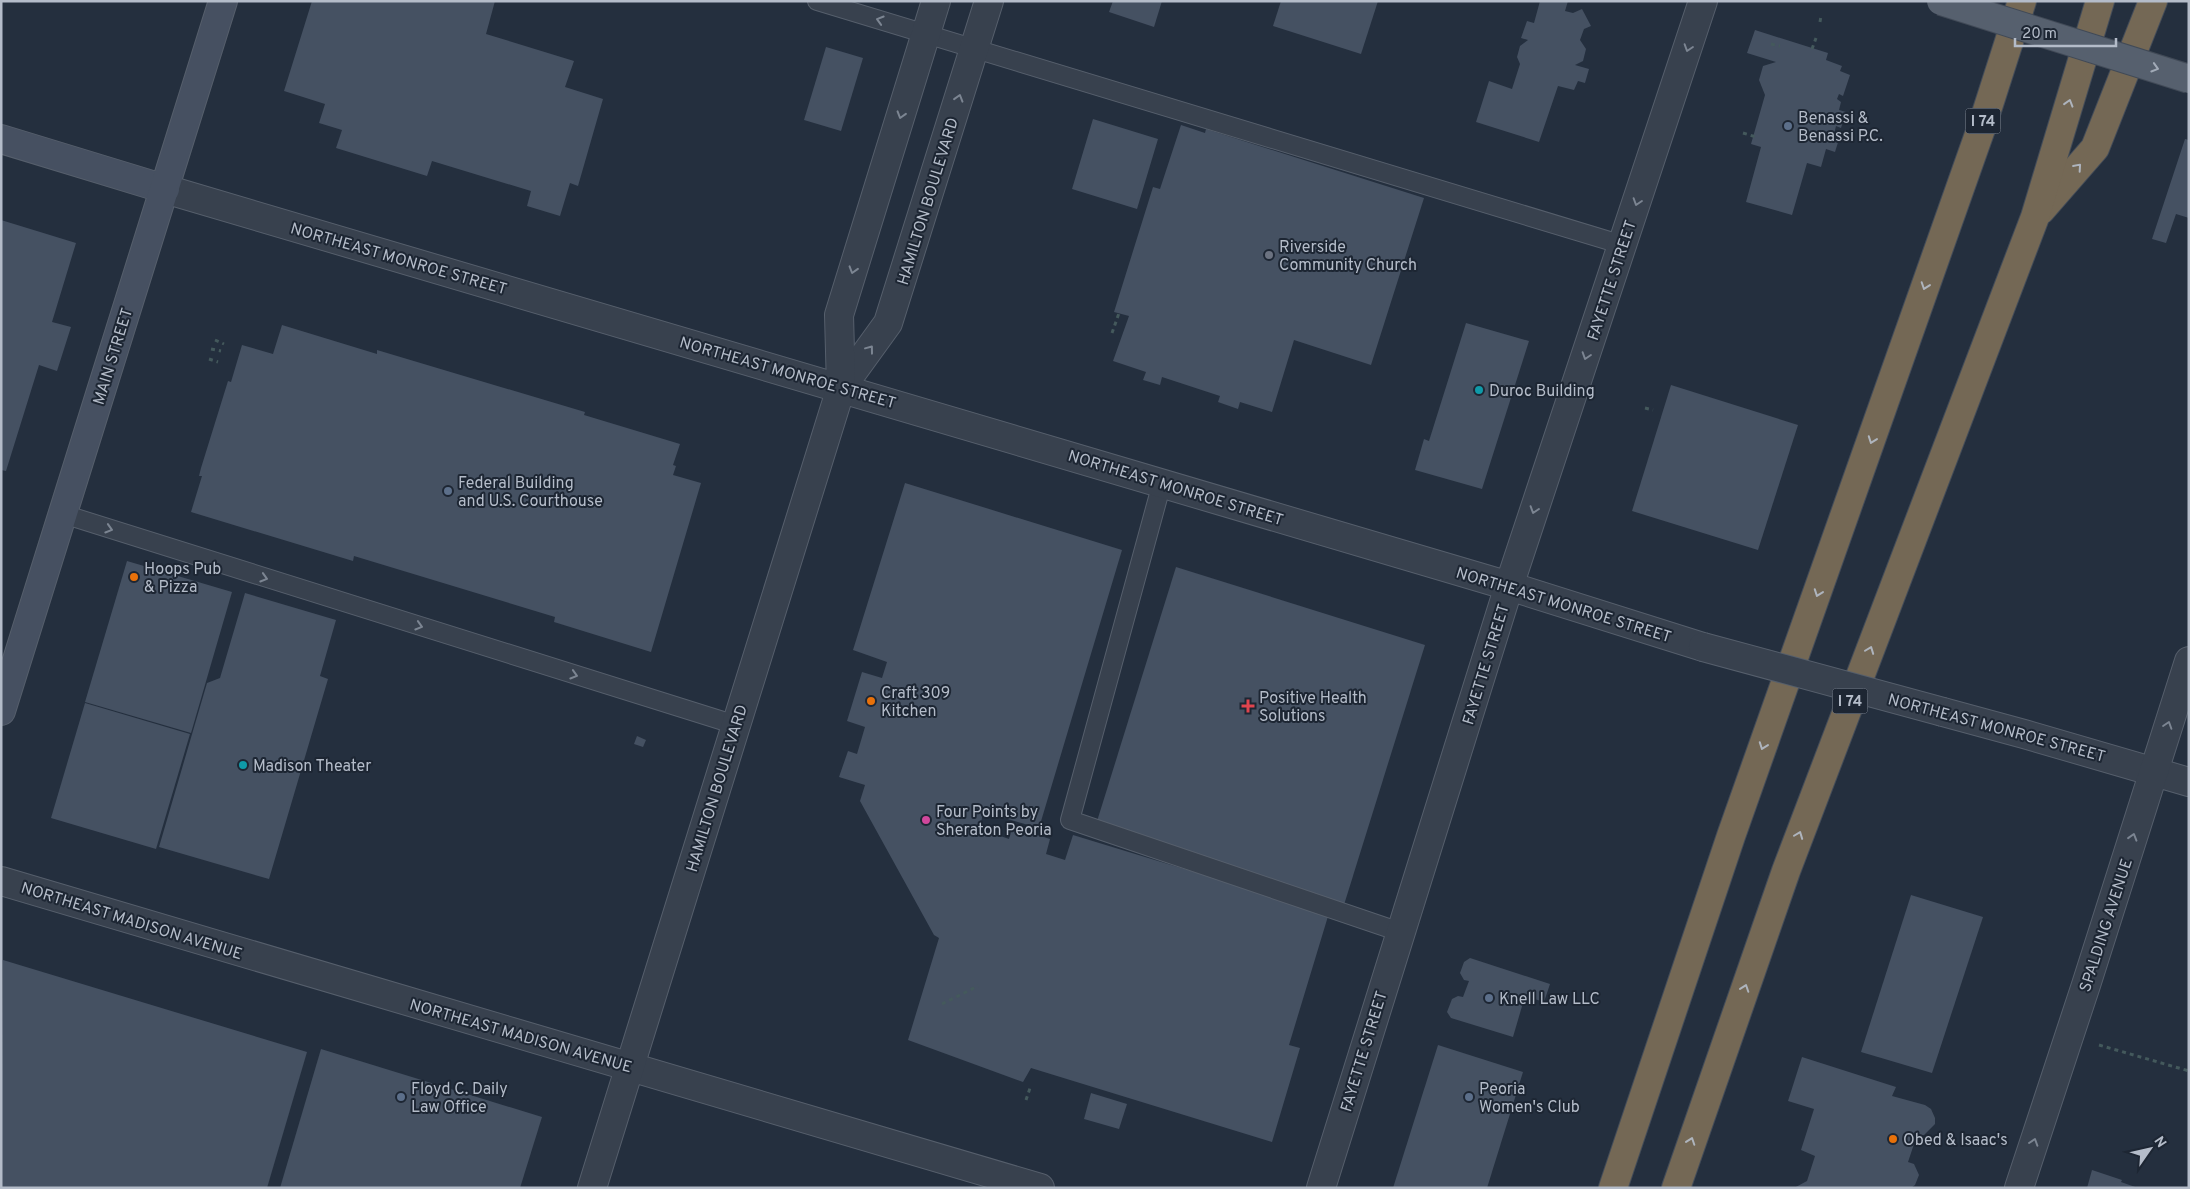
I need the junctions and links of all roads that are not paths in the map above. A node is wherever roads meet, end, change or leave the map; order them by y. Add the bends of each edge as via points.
1 (223, 1) edge
2 (817, 1) edge
3 (936, 1) edge
4 (989, 1) edge
5 (1704, 1) edge
6 (1941, 1) edge
7 (2004, 1) edge
8 (2022, 1) edge
9 (2100, 1) edge
10 (2152, 1) edge
11 (926, 34) junction
12 (974, 48) junction
13 (2189, 79) edge
14 (1, 139) edge
15 (164, 189) junction
16 (2035, 217) junction
17 (1941, 240) junction
18 (1623, 245) junction
19 (840, 388) junction
20 (1162, 483) junction
21 (63, 514) junction
22 (1509, 586) junction
23 (2189, 661) edge
24 (1, 711) edge
25 (736, 725) junction
26 (2153, 771) junction
27 (2189, 782) edge
28 (1, 881) edge
29 (1400, 932) junction
30 (629, 1067) junction
31 (592, 1188) edge
32 (1040, 1188) edge
33 (1321, 1188) edge
34 (1613, 1188) edge
35 (1676, 1188) edge
36 (2019, 1188) edge

1 - 15 main road, MAIN STREET
11 -> 2 lane
3 - 11 street, HAMILTON BOULEVARD
4 - 12 street, HAMILTON BOULEVARD
5 -> 18 street, FAYETTE STREET
6 -> 13 main road, bridge
7 - 17 highway
8 - 17 highway, I 74
16 -> 9 highway, I 74
16 -> 10 highway via 2095,148
11 - 12 lane
11 -> 19 street, HAMILTON BOULEVARD via 839,315
12 - 18 lane
19 -> 12 street, HAMILTON BOULEVARD via 886,328
14 - 15 main road
15 - 19 street, NORTHEAST MONROE STREET
15 - 21 main road, MAIN STREET
35 -> 16 highway, I 74 via 1786,871
17 -> 34 highway, I 74 via 1731,836
18 -> 22 street, FAYETTE STREET
19 - 20 street, NORTHEAST MONROE STREET
19 - 25 street, HAMILTON BOULEVARD
20 - 22 street, NORTHEAST MONROE STREET
20 - 29 lane via 1070,820
21 - 24 main road, MAIN STREET
21 -> 25 lane
22 - 26 street, NORTHEAST MONROE STREET, bridge via 1703,647
22 - 29 street, FAYETTE STREET
26 -> 23 street, SPALDING AVENUE
25 - 30 street, HAMILTON BOULEVARD
26 - 27 street, NORTHEAST MONROE STREET
36 -> 26 street, SPALDING AVENUE
28 - 30 street, NORTHEAST MADISON AVENUE
29 - 33 street, FAYETTE STREET
30 - 31 street, HAMILTON BOULEVARD
30 - 32 street, NORTHEAST MADISON AVENUE

